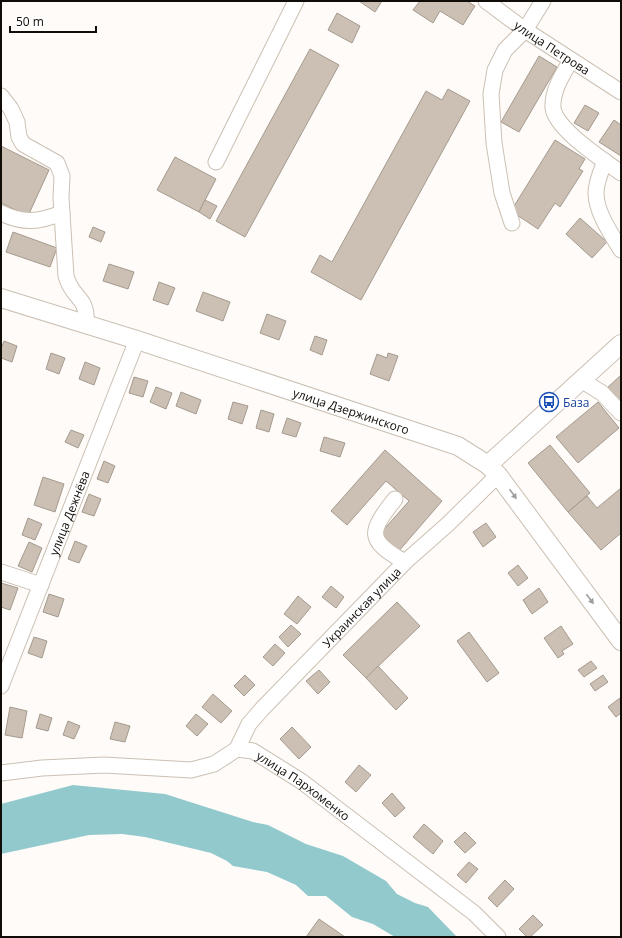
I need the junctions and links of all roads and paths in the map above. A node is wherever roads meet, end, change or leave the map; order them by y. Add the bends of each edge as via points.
1 (296, 1) edge
2 (486, 1) edge
3 (543, 1) edge
4 (525, 30) junction
5 (571, 60) junction
6 (621, 92) edge
7 (1, 96) edge
8 (605, 161) junction
9 (216, 162) dead end
10 (621, 173) edge
11 (1, 213) edge
12 (62, 213) junction
13 (512, 223) dead end
14 (621, 250) edge
15 (1, 298) edge
16 (86, 324) junction
17 (137, 340) junction
18 (621, 344) edge
19 (582, 380) junction
20 (621, 413) edge
21 (493, 470) junction
22 (395, 499) dead end
23 (405, 562) junction
24 (1, 572) edge
25 (41, 585) junction
26 (621, 641) edge
27 (1, 686) edge
28 (237, 749) junction
29 (1, 773) edge
30 (498, 937) edge

1 - 9 street
2 - 4 street, улица Петрова
3 - 4 street
4 - 5 street, улица Петрова
4 - 13 street via 505,50 495,70 492,94 494,143 502,193
5 - 6 street, улица Петрова
5 - 8 street via 556,87 553,108 558,120 571,136
7 - 12 street via 14,115 24,144 57,163 62,176
8 - 10 street
8 - 14 street via 596,194 599,209
11 - 12 street via 25,222 47,219
12 - 16 street via 66,276 69,287 84,302 87,311
15 - 16 main road, улица Дзержинского
16 - 17 main road, улица Дзержинского
17 - 21 main road, улица Дзержинского via 458,446
17 - 25 street, улица Дежнёва
18 - 19 main road, Украинская улица
19 - 20 street via 602,393
19 - 21 main road, Украинская улица
21 - 23 street, Украинская улица via 448,524
21 -> 26 main road, улица Дзержинского
22 - 23 street via 378,520 375,531 377,539 387,552
23 - 28 street, Украинская улица via 262,709 249,724
24 - 25 street
25 - 27 street, улица Дежнёва
28 - 29 street via 214,764 191,770 104,765
28 - 30 street, улица Пархоменко via 253,751 301,781 474,913

